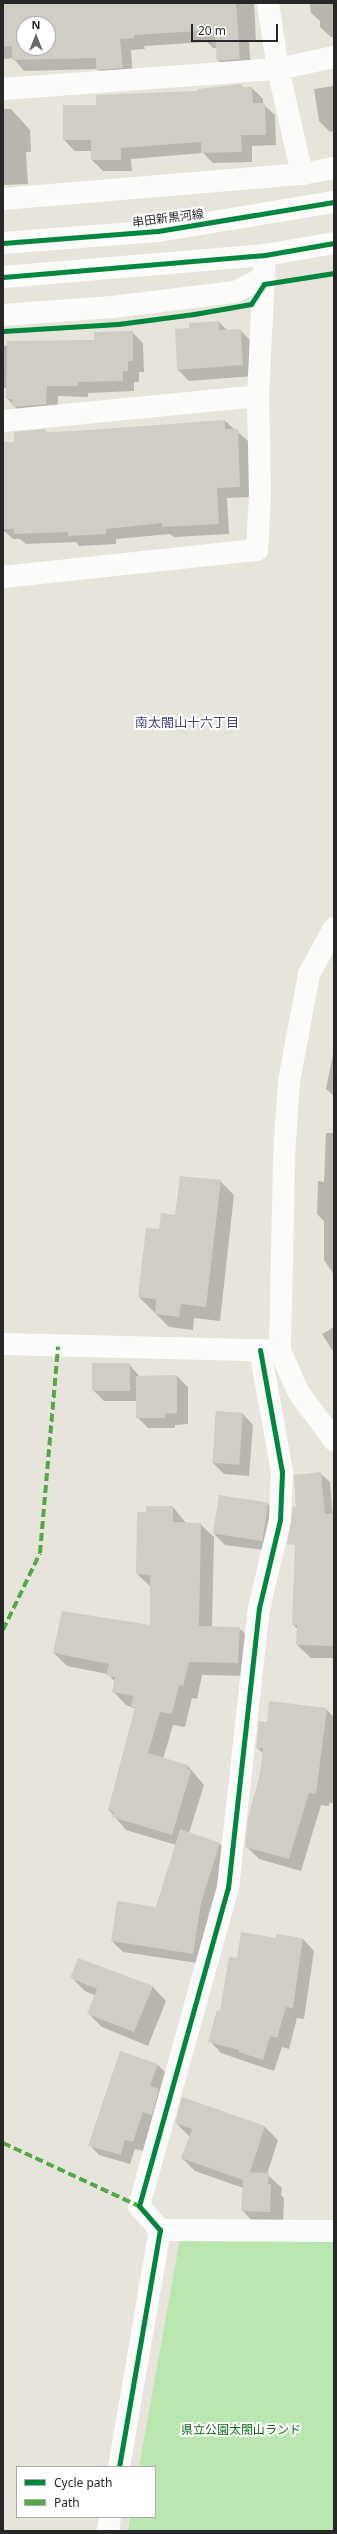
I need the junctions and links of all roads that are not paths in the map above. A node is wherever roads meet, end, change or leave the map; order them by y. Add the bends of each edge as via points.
1 (268, 3) edge
2 (334, 57) edge
3 (278, 69) junction
4 (3, 89) edge
5 (334, 168) edge
6 (302, 174) junction
7 (3, 199) edge
8 (334, 202) edge
9 (3, 243) edge
10 (334, 243) edge
11 (265, 255) junction
12 (3, 277) edge
13 (264, 277) junction
14 (3, 315) edge
15 (258, 396) junction
16 (3, 421) edge
17 (3, 577) edge
18 (334, 928) edge
19 (3, 1344) edge
20 (270, 1351) junction
21 (334, 1440) edge
22 (160, 2230) junction
23 (334, 2231) edge
24 (119, 2466) edge
25 (110, 2518) edge
26 (108, 2531) edge

1 - 3 street
2 - 3 street
3 - 4 street
3 - 6 street
5 - 6 street
6 - 7 street
8 - 9 street, 串田新黒河線 via 158,231
10 - 11 street
11 - 12 street
11 - 13 street
13 - 14 street via 235,292 112,307
13 - 15 street
15 - 16 street
15 - 17 street via 260,494 257,550
18 - 20 street via 309,974 289,1081
19 - 20 street
20 - 21 street
20 - 22 street via 282,1472 280,1520 259,1608 228,1888 139,2206
22 - 23 street
22 - 24 street
25 - 26 street

